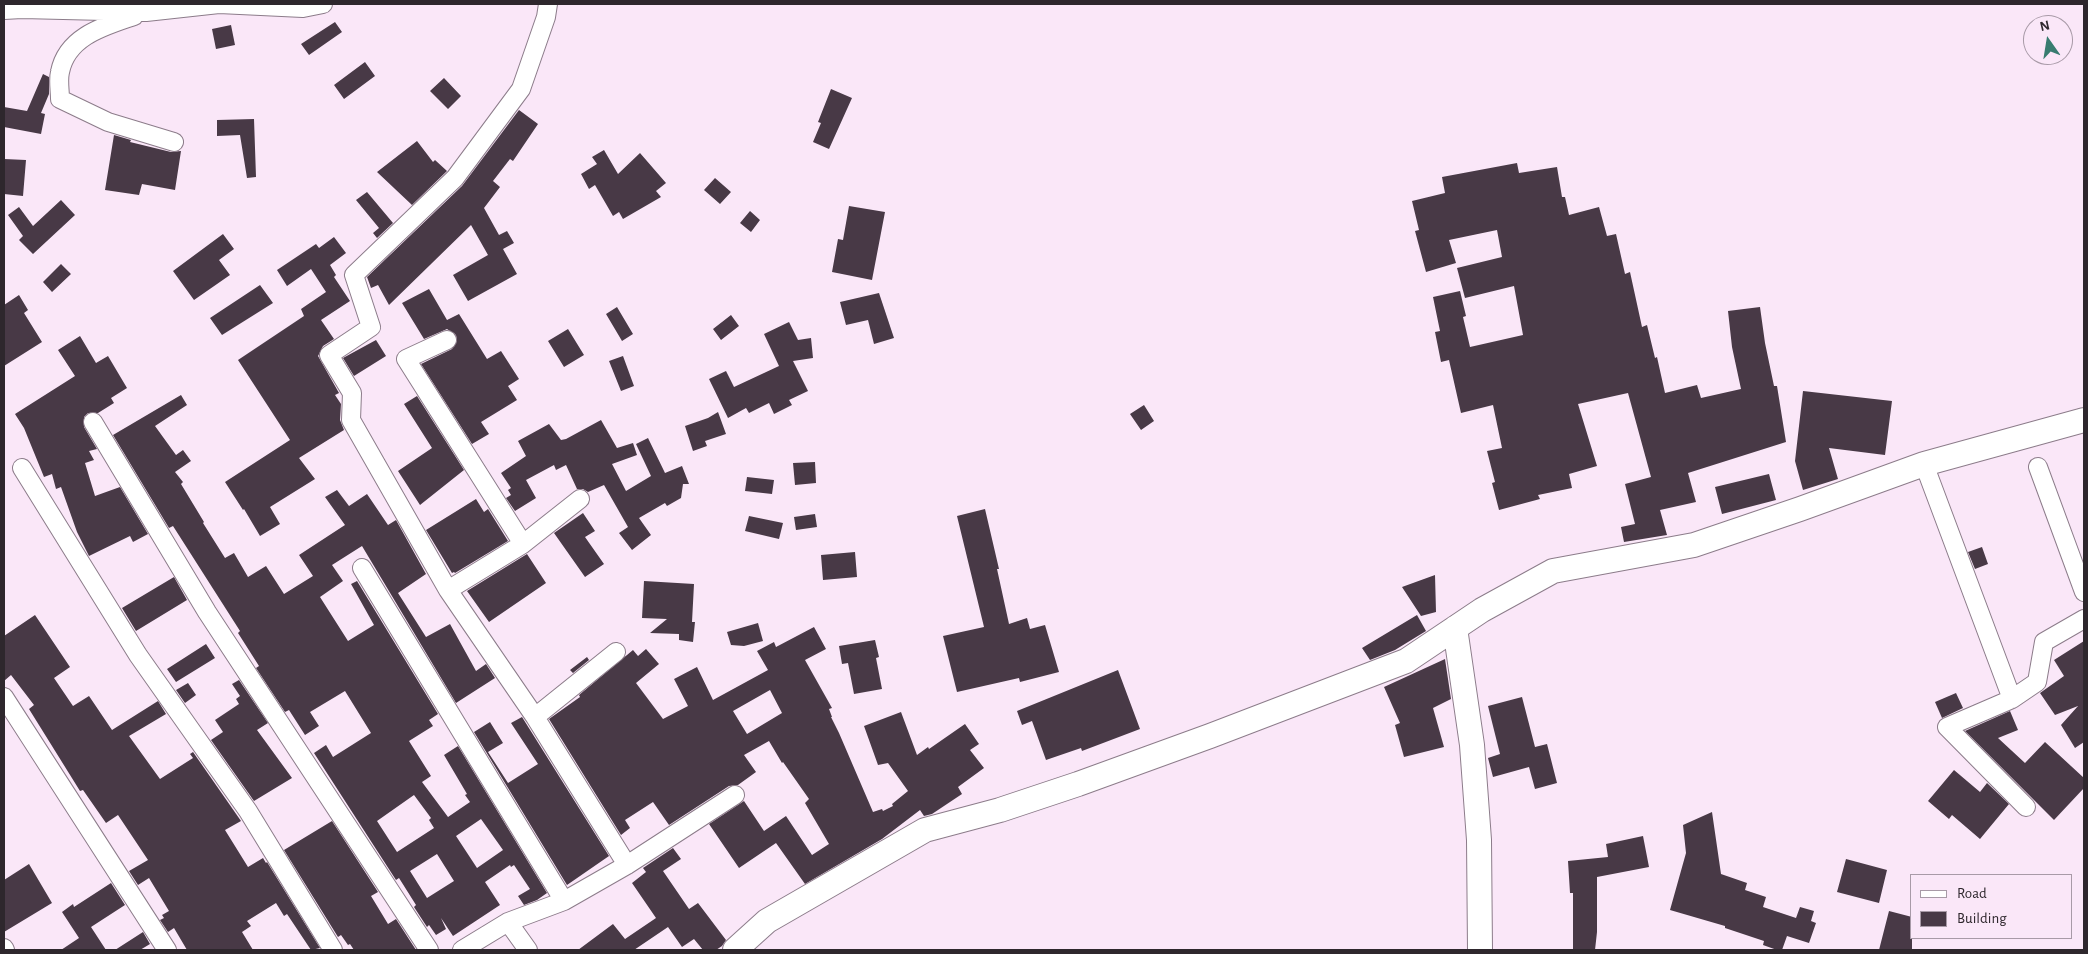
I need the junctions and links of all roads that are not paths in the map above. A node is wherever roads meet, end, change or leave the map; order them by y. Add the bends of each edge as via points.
1 (323, 4) edge
2 (548, 4) edge
3 (4, 10) edge
4 (146, 12) junction
5 (174, 142) dead end
6 (447, 340) dead end
7 (2084, 420) edge
8 (93, 422) dead end
9 (1924, 464) junction
10 (2038, 467) dead end
11 (22, 468) dead end
12 (580, 499) dead end
13 (523, 544) junction
14 (362, 568) dead end
15 (448, 590) junction
16 (2084, 592) edge
17 (2084, 619) edge
18 (1455, 628) junction
19 (616, 652) dead end
20 (4, 697) edge
21 (2012, 699) junction
22 (535, 717) junction
23 (734, 795) dead end
24 (2026, 807) dead end
25 (627, 865) junction
26 (564, 901) junction
27 (508, 922) junction
28 (167, 950) edge
29 (333, 950) edge
30 (428, 950) edge
31 (462, 950) edge
32 (528, 950) edge
33 (735, 950) edge
34 (1480, 950) edge

1 - 4 street via 303,8 219,4
2 - 15 street via 521,89 454,178 354,275 371,327 329,355 352,393 351,420
3 - 4 street
4 - 5 street via 98,28 82,38 67,54 60,72 60,99 108,122
6 - 13 street via 406,359
7 - 9 street
8 - 30 street via 207,612
9 - 18 street via 1694,545 1553,571
9 - 21 street
10 - 16 street
11 - 29 street via 138,655 248,811
12 - 13 street
13 - 15 street
14 - 26 street
15 - 22 street
17 - 21 street via 2044,642 2038,682
18 - 33 street via 1406,661 1210,736 1000,810 925,830 767,921
18 - 34 street via 1472,745 1479,840
19 - 22 street
20 - 28 street
21 - 24 street via 1947,727
22 - 25 street
23 - 25 street
25 - 26 street
26 - 27 street
27 - 31 street
27 - 32 street

